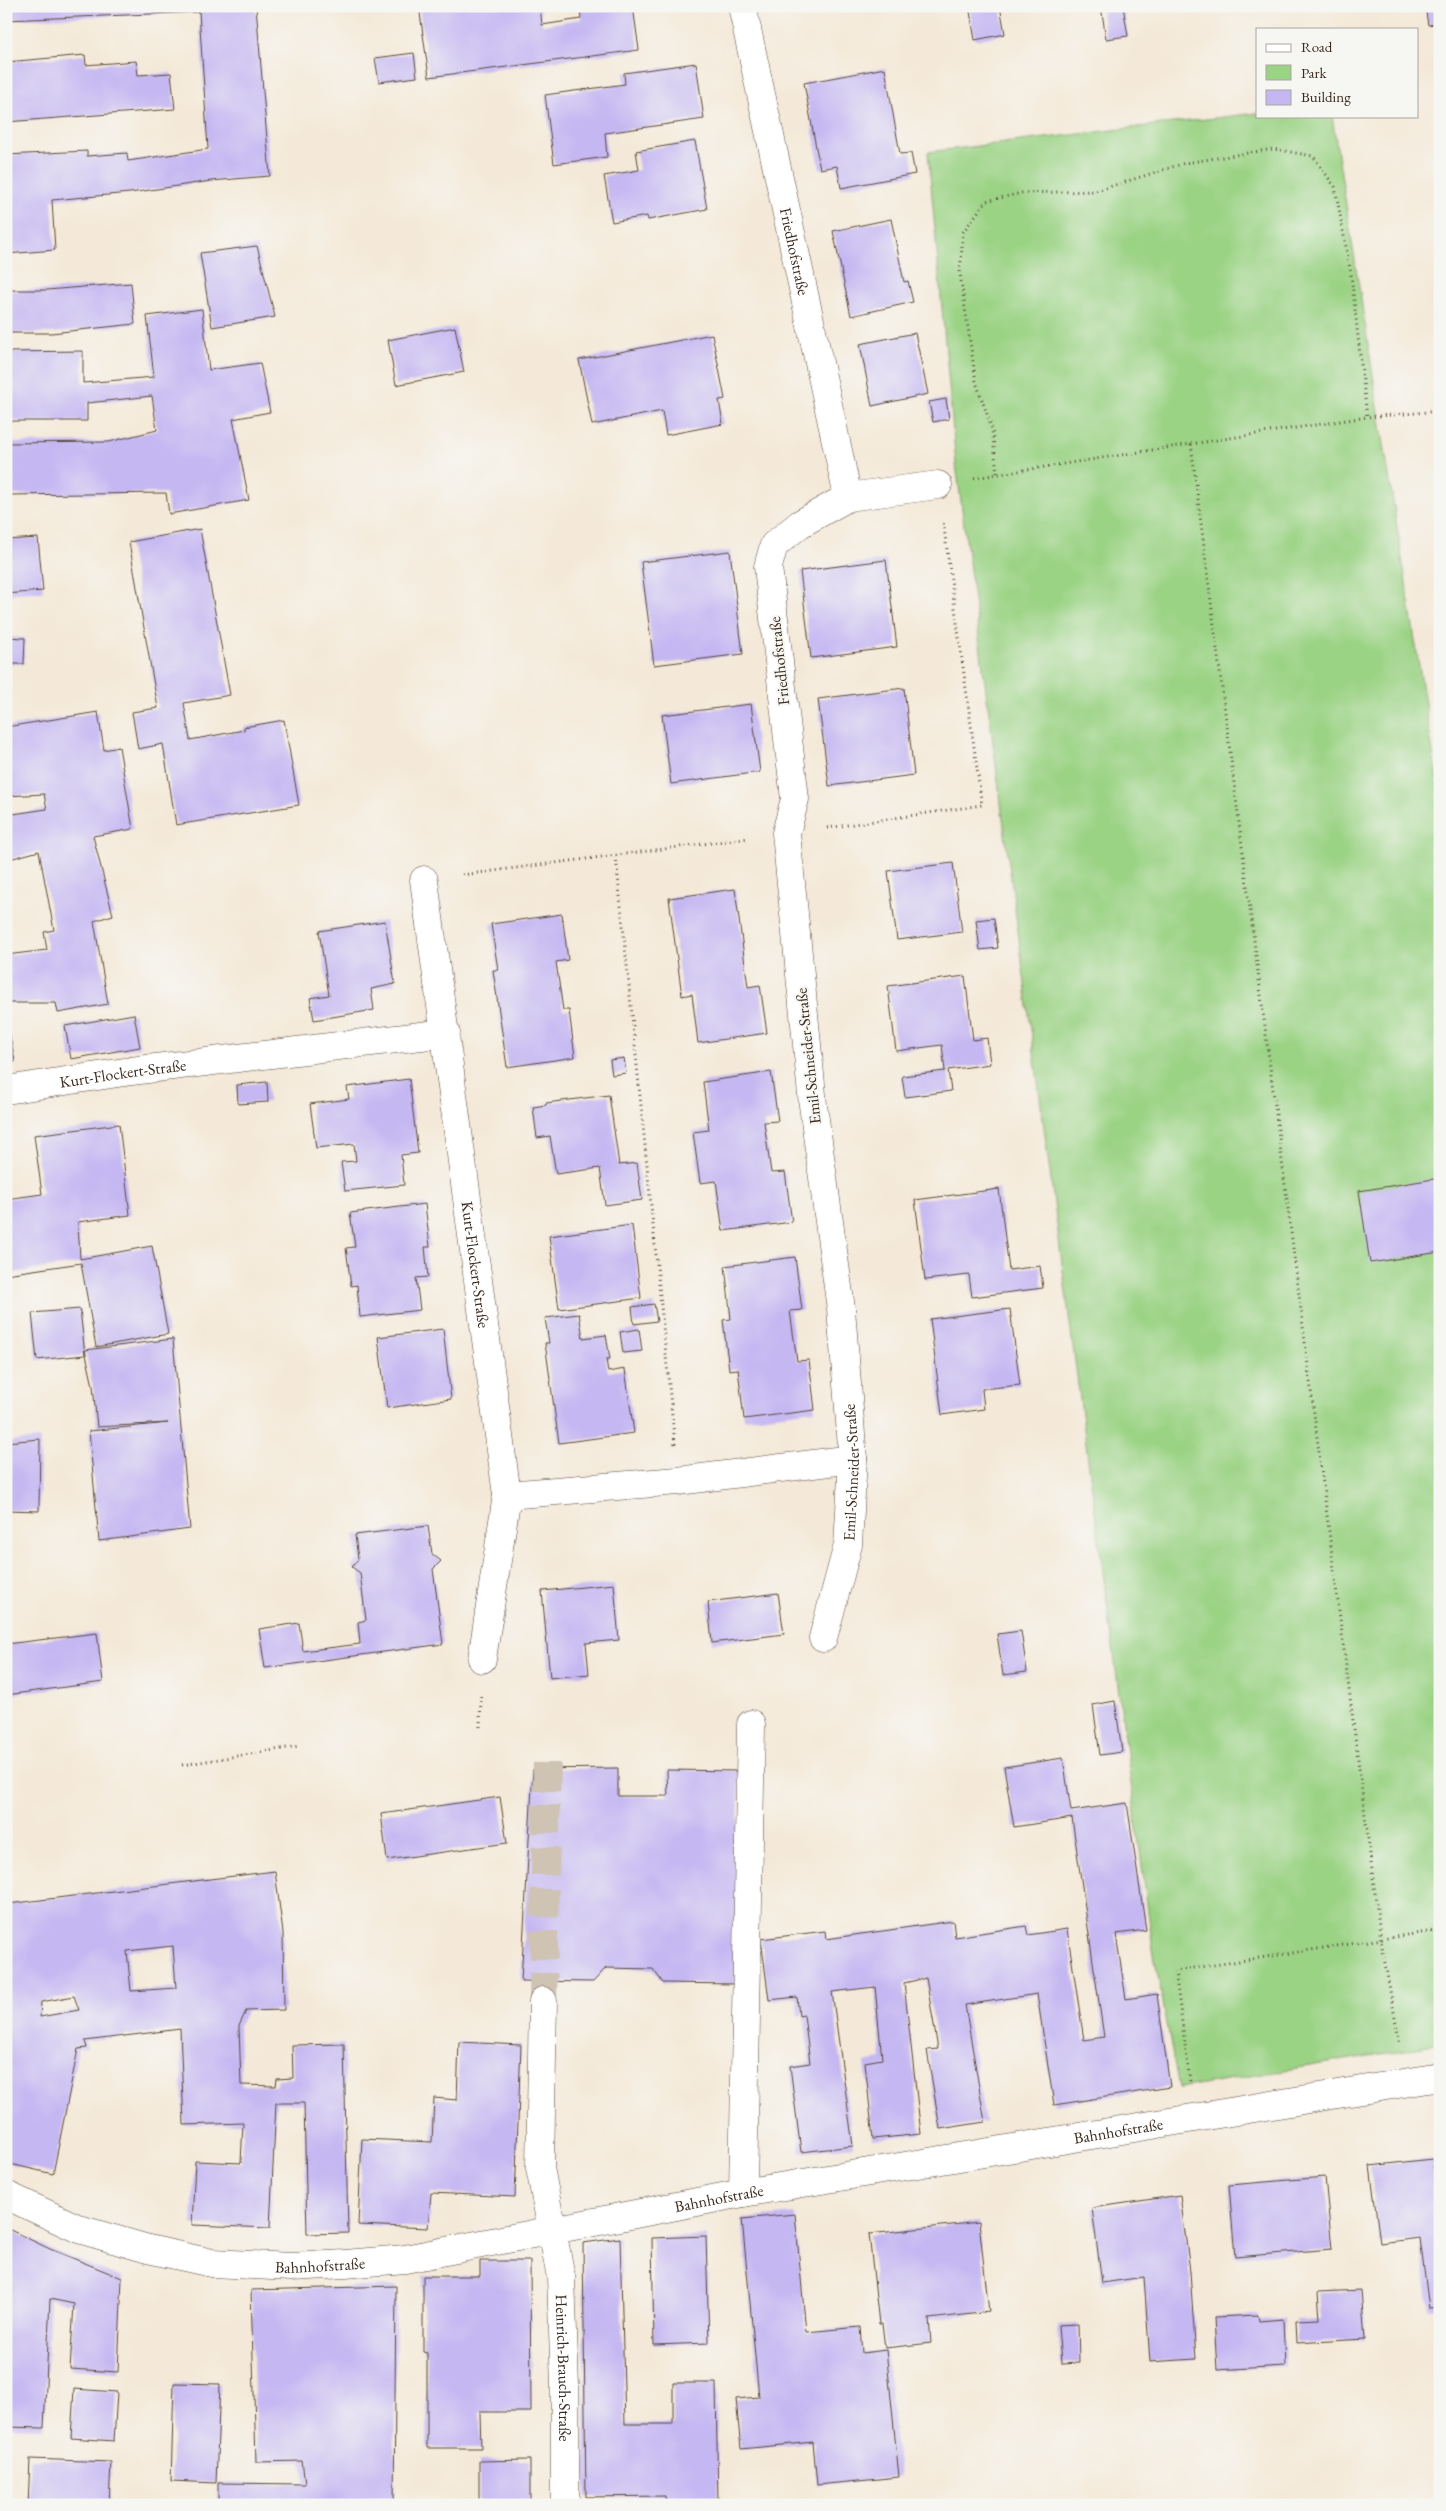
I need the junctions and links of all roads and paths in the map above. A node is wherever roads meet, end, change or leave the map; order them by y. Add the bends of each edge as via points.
1 (742, 6) edge
2 (1440, 411) edge
3 (1367, 417) junction
4 (1191, 444) junction
5 (997, 473) junction
6 (938, 485) junction
7 (848, 497) junction
8 (786, 834) junction
9 (616, 856) junction
10 (424, 880) joint
11 (446, 1033) junction
12 (6, 1090) edge
13 (853, 1459) junction
14 (678, 1481) junction
15 (507, 1495) junction
16 (823, 1638) dead end
17 (482, 1659) dead end
18 (751, 1724) dead end
19 (299, 1746) dead end
20 (182, 1766) dead end
21 (1440, 1930) edge
22 (1381, 1941) junction
23 (543, 2001) tunnel mouth
24 (1440, 2076) edge
25 (1406, 2082) junction
26 (1195, 2119) junction
27 (6, 2194) edge
28 (743, 2194) junction
29 (553, 2231) junction
30 (565, 2505) edge

1 - 7 street, Friedhofstraße
2 - 3 path
3 - 4 path
3 - 5 path via 1351,274 1335,187 1314,156 1273,149 1185,163 1096,191 1022,192 986,201 963,232 960,274 976,382 992,428
4 - 5 path
4 - 22 path
5 - 6 path
6 - 7 street, Friedhofstraße
6 - 8 path via 982,805
7 - 8 street, Friedhofstraße via 800,524 774,546 768,567 794,799
8 - 9 path
8 - 13 street, Emil-Schneider-Straße via 813,1105 842,1309
9 - 10 path
9 - 14 path
10 - 11 street, Kurt-Flockert-Straße
11 - 12 street, Kurt-Flockert-Straße via 131,1071
11 - 15 street, Kurt-Flockert-Straße
13 - 14 street
13 - 16 street, Emil-Schneider-Straße via 848,1545
14 - 15 street
15 - 17 street, Kurt-Flockert-Straße
18 - 28 street
19 - 20 path
21 - 22 path
22 - 25 path
22 - 26 path via 1175,1971
23 - 29 street, Heinrich-Brauch-Straße via 540,2168
24 - 25 street, Bahnhofstraße
25 - 26 street, Bahnhofstraße
26 - 28 street, Bahnhofstraße
27 - 29 street, Bahnhofstraße via 78,2229 148,2249 212,2263 241,2265 291,2267 404,2259
28 - 29 street, Bahnhofstraße
29 - 30 street, Heinrich-Brauch-Straße via 561,2277

